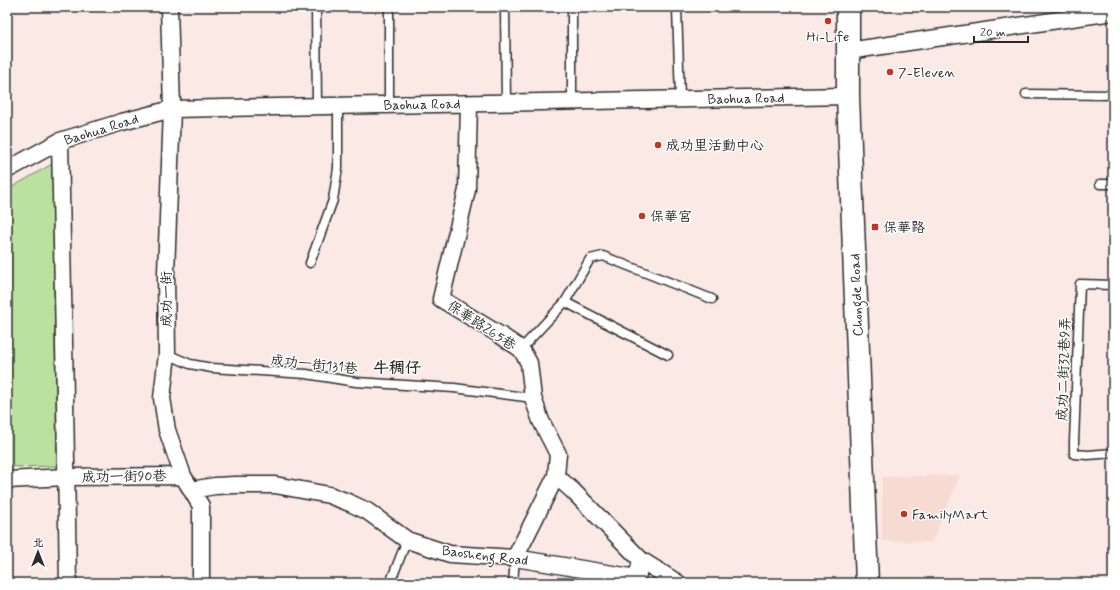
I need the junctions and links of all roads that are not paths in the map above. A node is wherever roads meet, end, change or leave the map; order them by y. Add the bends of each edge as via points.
1 (169, 7) edge
2 (316, 7) edge
3 (389, 7) edge
4 (505, 7) edge
5 (572, 7) edge
6 (848, 7) edge
7 (678, 8) dead end
8 (1113, 12) edge
9 (848, 52) junction
10 (1026, 94) dead end
11 (1113, 95) edge
12 (848, 96) junction
13 (680, 99) junction
14 (572, 101) junction
15 (506, 103) junction
16 (469, 104) junction
17 (389, 105) junction
18 (317, 106) junction
19 (338, 106) junction
20 (172, 109) junction
21 (60, 141) junction
22 (7, 170) edge
23 (1100, 184) dead end
24 (1113, 184) edge
25 (310, 263) dead end
26 (1113, 285) edge
27 (712, 299) dead end
28 (565, 302) junction
29 (520, 349) junction
30 (166, 354) junction
31 (668, 355) dead end
32 (533, 398) junction
33 (1113, 453) edge
34 (183, 476) junction
35 (556, 476) junction
36 (66, 477) junction
37 (7, 480) edge
38 (191, 490) junction
39 (407, 540) junction
40 (515, 558) junction
41 (642, 560) junction
42 (636, 581) edge
43 (68, 583) edge
44 (201, 583) edge
45 (390, 583) edge
46 (513, 583) edge
47 (678, 583) edge
48 (867, 583) edge

1 - 20 street, 成功一街
2 - 18 lane
3 - 17 lane
4 - 15 lane
5 - 14 lane
6 - 9 street, Chongde Road
7 - 13 lane
8 - 9 street
9 - 12 street, Chongde Road
10 - 11 lane
12 - 13 street, Baohua Road
12 - 48 street, Chongde Road
13 - 14 street, Baohua Road
14 - 15 street, Baohua Road
15 - 16 street, Baohua Road
16 - 17 street, Baohua Road
16 - 29 street, 保華路265巷 via 467,190 441,299
17 - 19 street, Baohua Road
18 - 19 street, Baohua Road
18 - 20 street, Baohua Road
19 - 25 lane via 338,168 333,200
20 - 21 street, Baohua Road
20 - 30 street, 成功一街
21 - 22 street, Baohua Road
21 - 36 street
23 - 24 lane
26 - 33 lane, 成功二街32巷9弄 via 1080,284 1074,454
27 - 28 lane via 603,256 590,259
28 - 29 lane
28 - 31 lane
29 - 32 street, 保華路265巷 via 529,362
30 - 32 lane, 成功一街131巷 via 190,364 212,368 306,374 356,382 454,388
30 - 34 street, 成功一街 via 162,398 166,430
32 - 35 street, 保華路265巷 via 541,421 558,454
34 - 36 street, 成功一街90巷
34 - 38 street, 成功一街
35 - 40 street, 保華路265巷
35 - 41 street
36 - 37 street, 成功一街90巷
36 - 43 street
38 - 39 street, Baosheng Road via 215,486 275,485 329,495 367,511
38 - 44 street, 成功一街 via 201,506
39 - 40 street, Baosheng Road via 450,554
39 - 45 lane
40 - 42 street, Baosheng Road
40 - 46 lane
41 - 42 street, Baosheng Road
41 - 47 street

